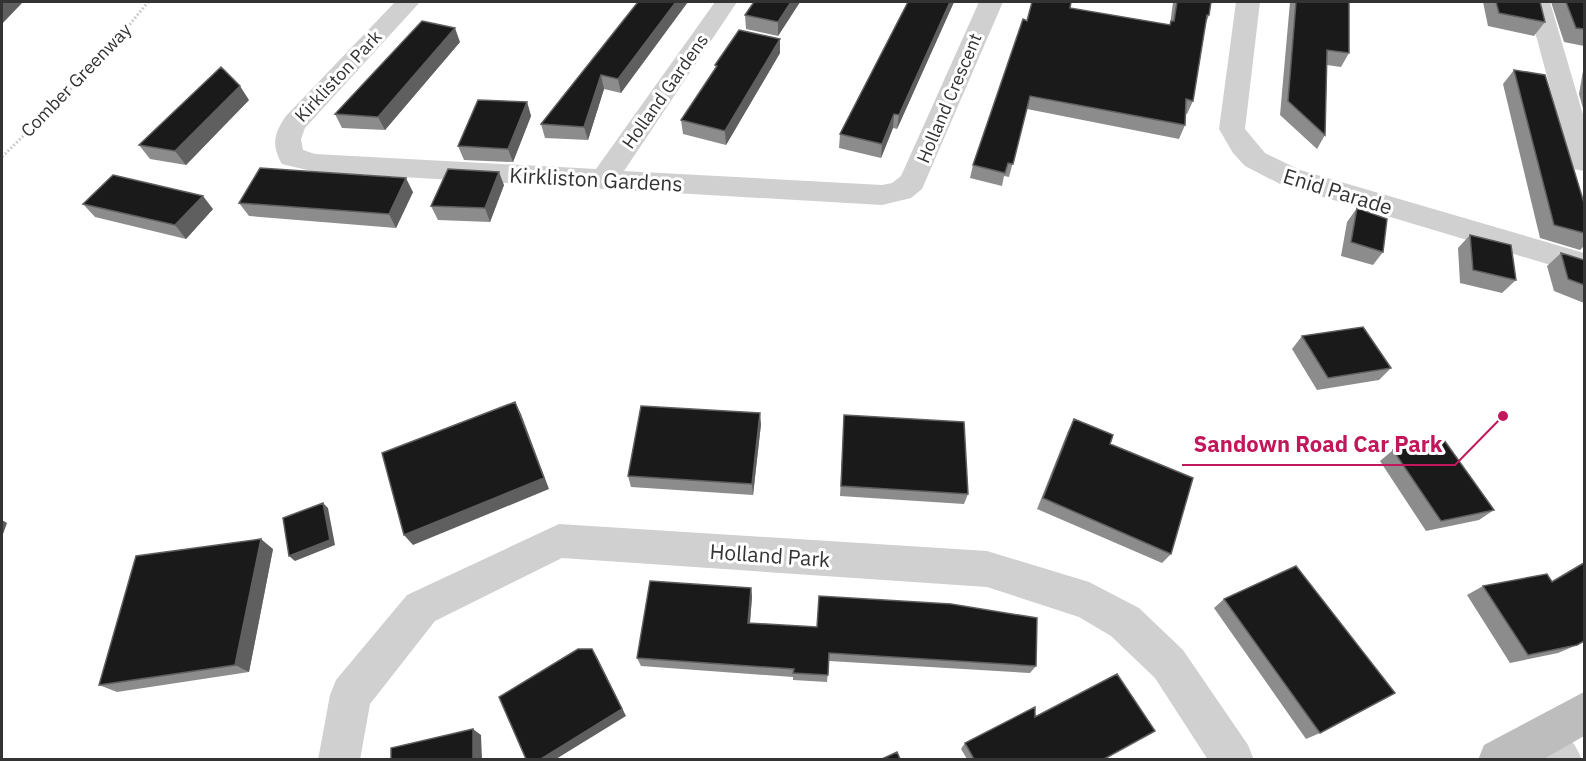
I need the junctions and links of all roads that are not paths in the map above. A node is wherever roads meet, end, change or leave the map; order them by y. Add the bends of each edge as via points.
1 (408, 2) edge
2 (726, 2) edge
3 (991, 2) edge
4 (1248, 2) edge
5 (1538, 2) edge
6 (292, 157) joint
7 (1584, 162) edge
8 (603, 180) junction
9 (901, 191) joint
10 (1584, 264) edge
11 (1584, 713) edge
12 (1552, 749) edge
13 (339, 759) edge
14 (1233, 759) edge
15 (1499, 759) edge

1 - 6 street, Kirkliston Park via 295,122 287,134 286,145
2 - 8 street, Holland Gardens
3 - 9 street, Holland Crescent via 912,182
4 - 10 street, Enid Parade via 1232,129 1249,157 1290,177
5 - 7 street
6 - 8 street, Kirkliston Gardens via 315,163
8 - 9 street, Kirkliston Gardens via 882,195
11 - 12 street
12 - 15 street
13 - 14 street, Holland Park via 351,694 421,608 559,541 987,569 1089,601 1125,622 1169,664

